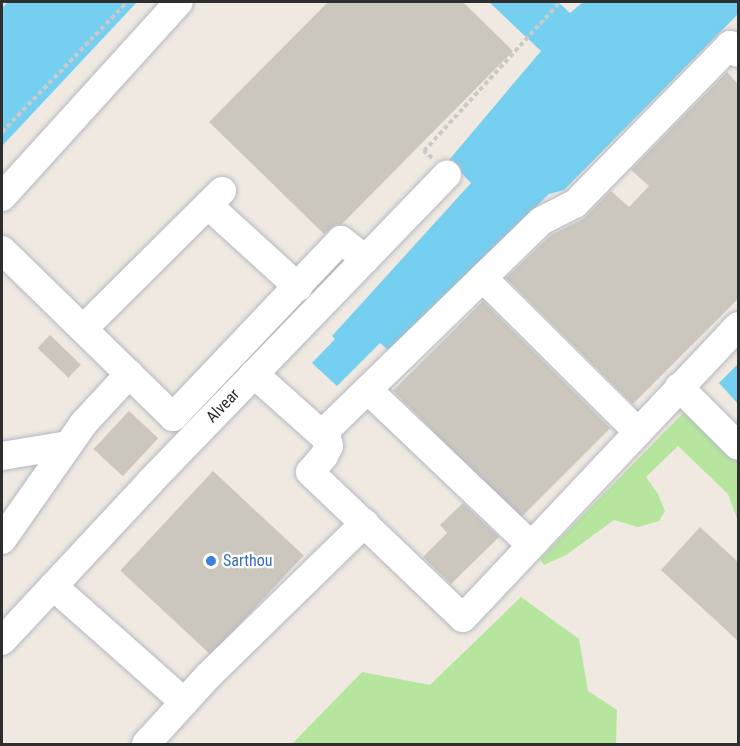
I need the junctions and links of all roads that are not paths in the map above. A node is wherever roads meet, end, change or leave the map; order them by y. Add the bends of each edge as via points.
1 (179, 2) edge
2 (738, 53) edge
3 (447, 174) road end
4 (2, 197) edge
5 (2, 250) edge
6 (365, 259) junction
7 (483, 278) junction
8 (298, 287) junction
9 (738, 326) edge
10 (83, 329) junction
11 (129, 374) junction
12 (254, 374) junction
13 (679, 387) junction
14 (368, 390) junction
15 (638, 432) junction
16 (322, 434) junction
17 (68, 445) junction
18 (738, 446) edge
19 (2, 456) edge
20 (365, 523) junction
21 (2, 540) edge
22 (531, 545) junction
23 (53, 585) junction
24 (2, 641) edge
25 (184, 702) junction
26 (146, 744) edge

1 - 4 street
2 - 7 street via 730,45 575,204 541,221
3 - 6 street, Alvear
5 - 10 street
6 - 8 street via 341,240
6 - 12 street, Alvear
7 - 14 street
7 - 15 street
8 - 10 street via 215,198
8 - 11 street via 173,417
9 - 13 street
10 - 11 street
11 - 17 street
12 - 16 street
12 - 23 street, Alvear
13 - 15 street
13 - 18 street
14 - 16 street
14 - 22 street
15 - 22 street
16 - 20 street via 329,446 310,472
17 - 19 street
17 - 21 street
20 - 22 street via 463,618
20 - 25 street
23 - 24 street, Alvear
23 - 25 street
25 - 26 street

